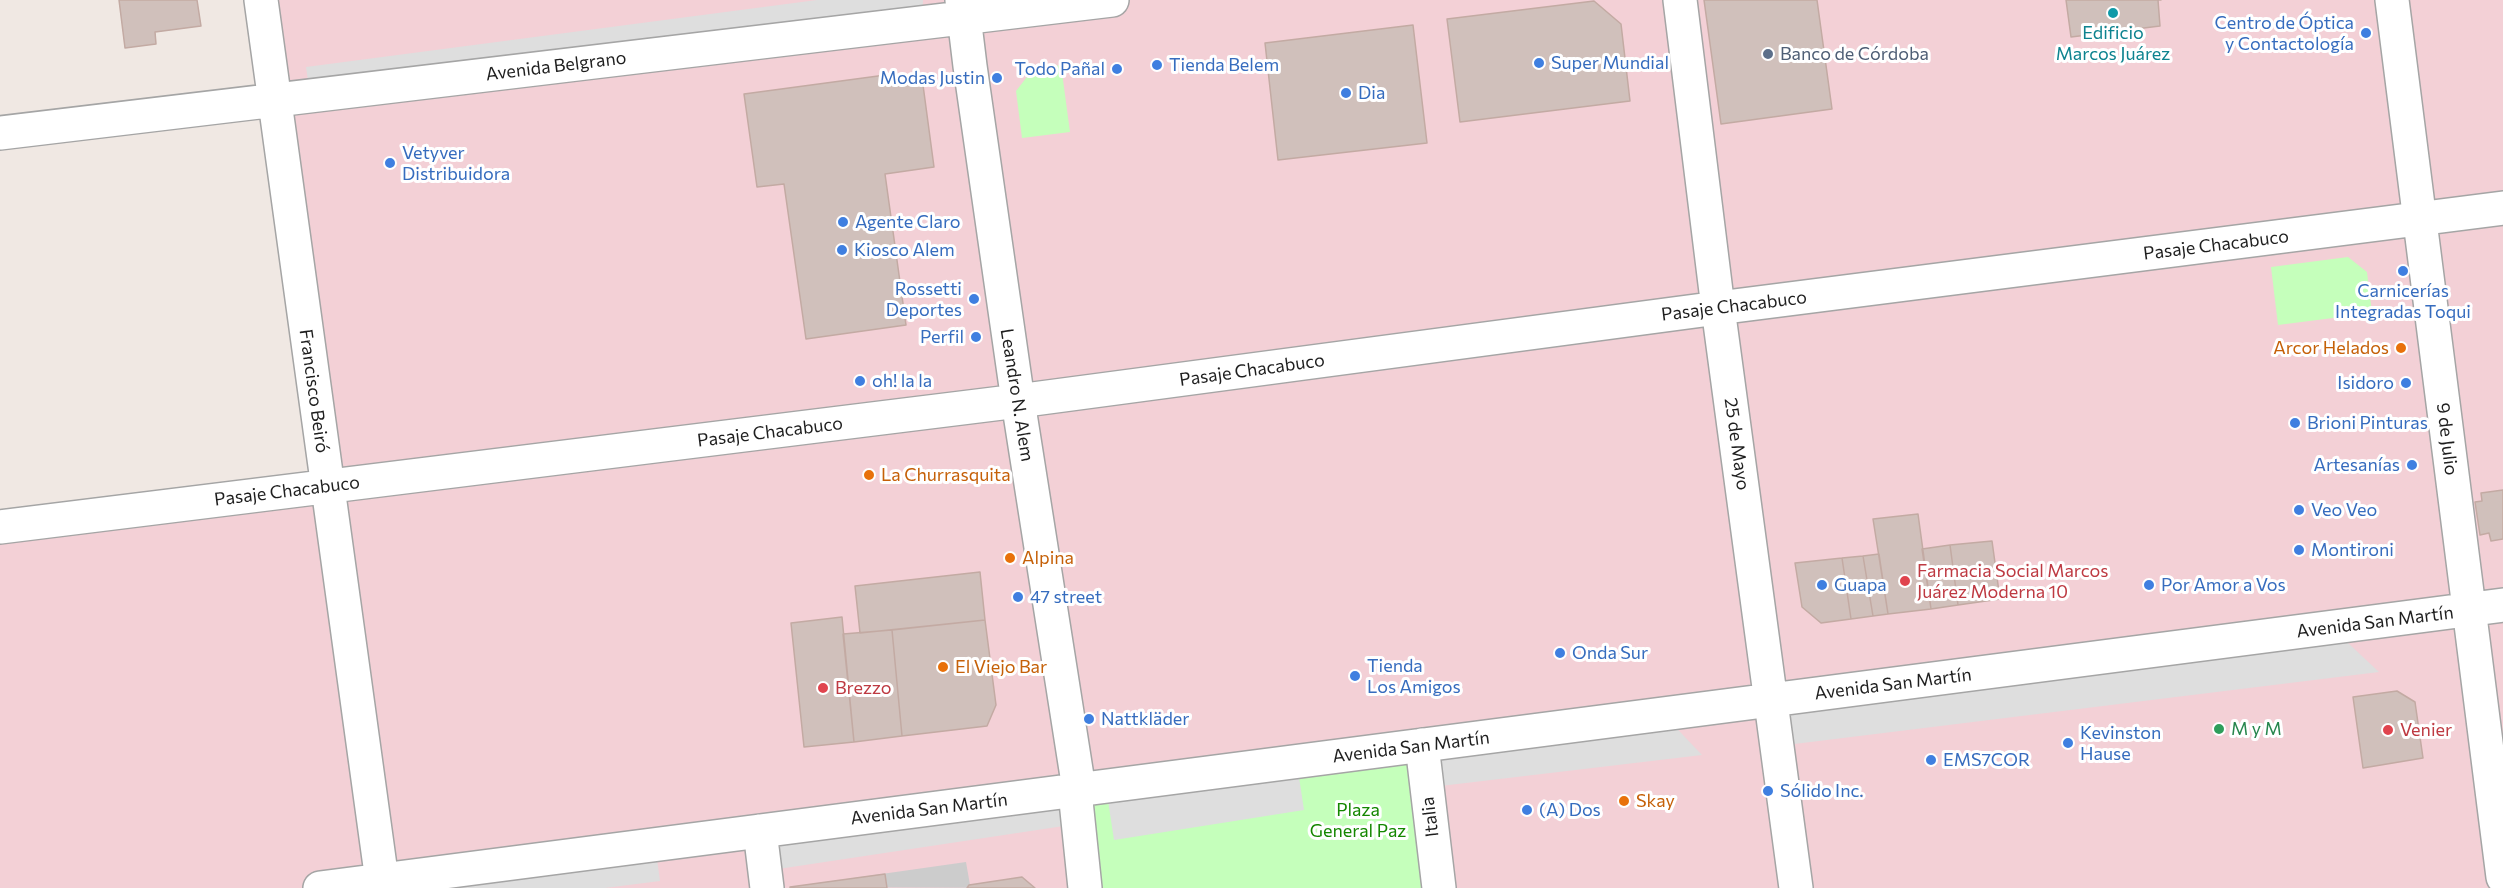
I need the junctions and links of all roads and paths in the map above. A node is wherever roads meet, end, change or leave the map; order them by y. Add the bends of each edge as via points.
1 (261, 0) edge
2 (1112, 0) edge
3 (1680, 0) edge
4 (2392, 0) edge
5 (964, 9) edge
6 (274, 99) junction
7 (0, 133) edge
8 (2503, 208) edge
9 (2420, 219) junction
10 (1718, 308) junction
11 (1018, 401) junction
12 (327, 486) junction
13 (0, 527) edge
14 (2503, 605) edge
15 (2469, 610) junction
16 (1772, 700) junction
17 (1422, 745) junction
18 (1079, 789) junction
19 (760, 831) junction
20 (2503, 877) edge
21 (382, 884) edge
22 (320, 888) edge
23 (767, 888) edge
24 (1085, 888) edge
25 (1439, 888) edge
26 (1796, 888) edge

1 - 6 street, Francisco Beiró
2 - 5 street, Avenida Belgrano
3 - 10 street, 25 de Mayo
4 - 9 street, 9 de Julio
5 - 6 street, Avenida Belgrano
5 - 11 street, Leandro N. Alem
6 - 7 street, Avenida Belgrano
6 - 12 street, Francisco Beiró
8 - 9 street, Pasaje Chacabuco
9 - 10 street, Pasaje Chacabuco
9 - 15 street, 9 de Julio
10 - 11 street, Pasaje Chacabuco
10 - 16 street, 25 de Mayo
11 - 12 street, Pasaje Chacabuco
11 - 18 street, Leandro N. Alem
12 - 13 street, Pasaje Chacabuco
12 - 21 street, Francisco Beiró
14 - 15 street, Avenida San Martín
15 - 16 street, Avenida San Martín
15 - 20 street, 9 de Julio
16 - 17 street, Avenida San Martín
16 - 26 street, 25 de Mayo
17 - 18 street, Avenida San Martín
17 - 25 street, Italia
18 - 19 street, Avenida San Martín
18 - 24 street, Leandro N. Alem via 1076,801
19 - 21 street, Avenida San Martín
19 - 23 street
21 - 22 street, Avenida San Martín

